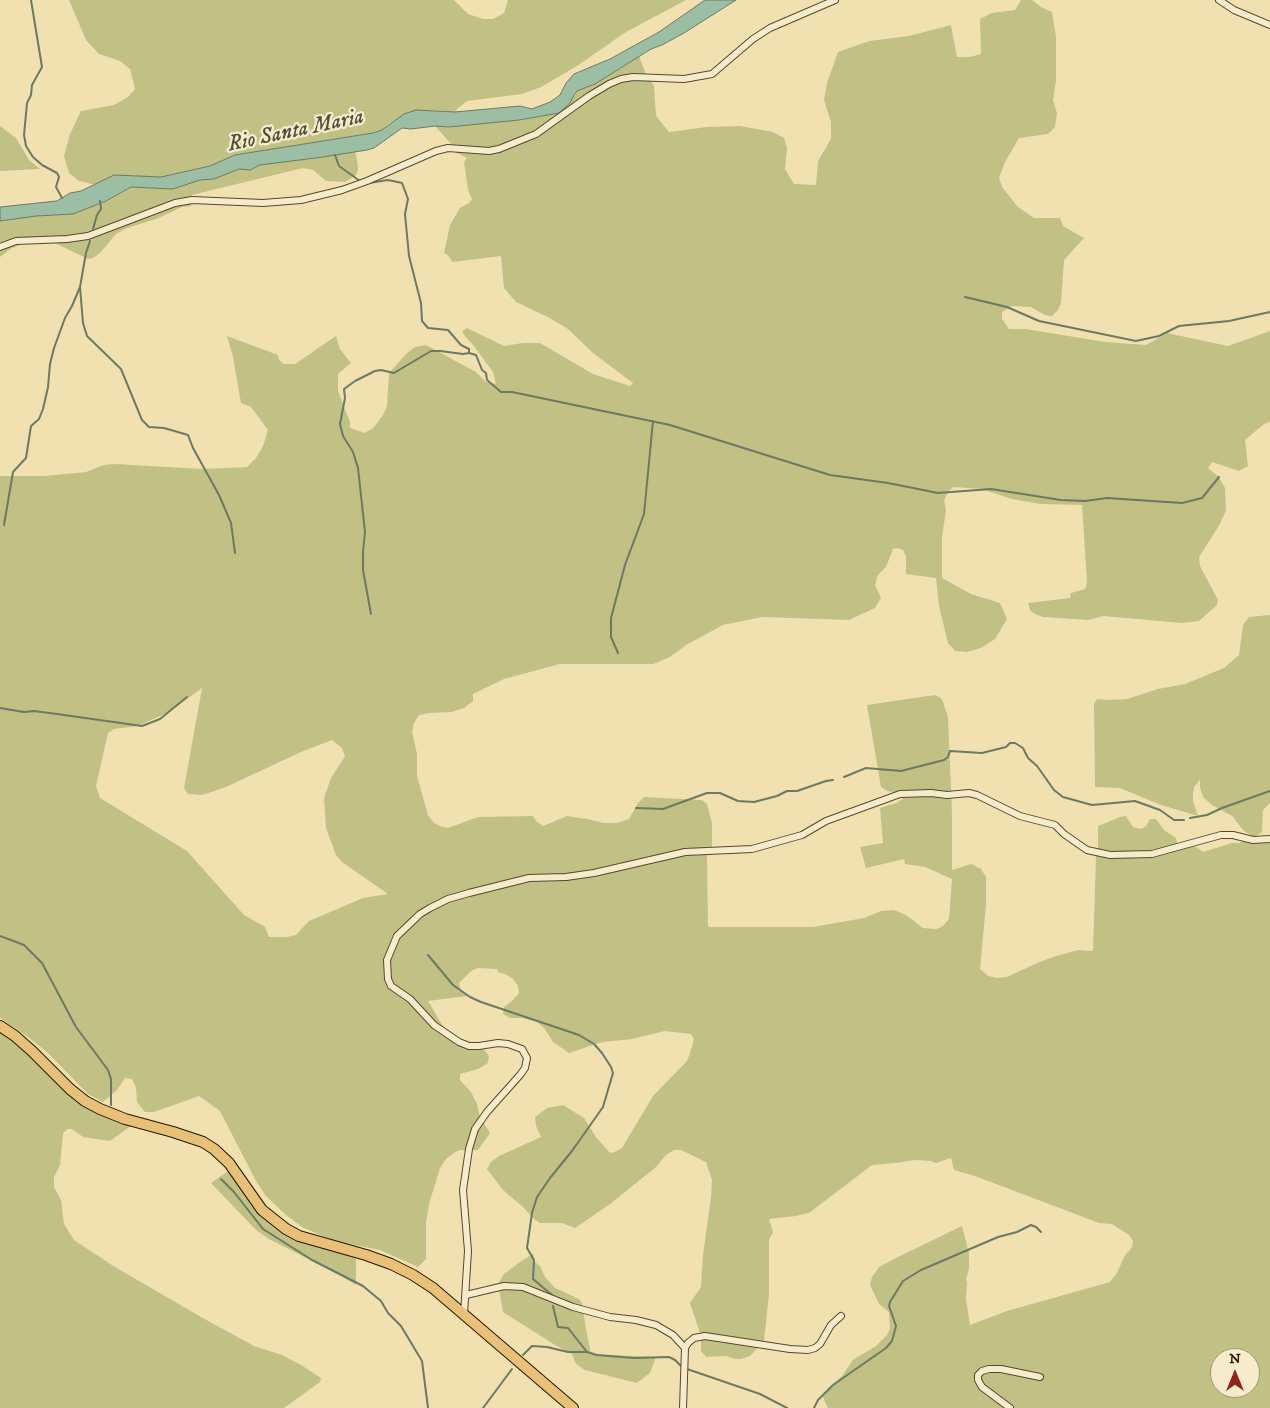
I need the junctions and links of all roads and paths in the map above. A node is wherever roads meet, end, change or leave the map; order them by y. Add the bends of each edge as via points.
1 (835, 0) edge
2 (1219, 0) edge
3 (1270, 25) edge
4 (0, 247) edge
5 (1270, 839) edge
6 (0, 1026) edge
7 (466, 1295) junction
8 (464, 1314) junction
9 (841, 1316) dead end
10 (685, 1348) junction
11 (1040, 1377) dead end
12 (574, 1408) edge
13 (683, 1408) edge
14 (1010, 1408) edge

1 - 4 street via 770,28 712,74 684,79 621,79 589,96 536,134 499,149 448,148 436,151 367,182 311,198 244,203 192,200 175,203 88,236 16,241
2 - 3 street
5 - 7 street via 1221,835 1152,854 1110,855 1087,850 1055,825 1020,816 977,794 900,794 826,821 802,835 752,850 685,852 594,873 529,878 448,899 420,914 398,936 391,950 387,960 391,986 410,999 434,1025 459,1042 469,1046 508,1044 522,1049 527,1058 520,1075 475,1129 463,1190 468,1251
6 - 8 main road via 16,1036 85,1101 125,1119 203,1142 214,1149 229,1163 262,1210 286,1229 299,1236 391,1264 433,1288
7 - 8 street
7 - 10 street via 504,1286 523,1287 573,1307 656,1325 673,1335
8 - 12 main road
9 - 10 street via 820,1344 808,1350 705,1336 694,1338
10 - 13 street
11 - 14 street via 1000,1369 989,1369 978,1375 982,1387

